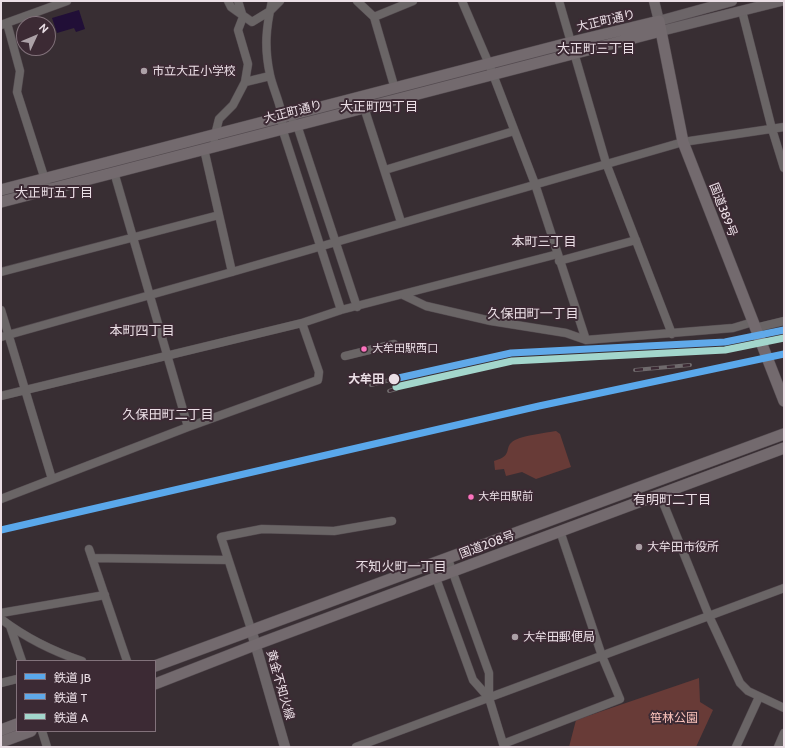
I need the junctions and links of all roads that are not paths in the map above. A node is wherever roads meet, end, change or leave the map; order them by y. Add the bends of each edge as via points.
1 (67, 1) edge
2 (228, 1) edge
3 (238, 1) edge
4 (272, 1) edge
5 (280, 1) edge
6 (357, 1) edge
7 (414, 1) edge
8 (462, 1) edge
9 (559, 1) edge
10 (654, 1) edge
11 (732, 1) edge
12 (781, 1) edge
13 (49, 4) edge
14 (742, 10) junction
15 (270, 11) junction
16 (243, 17) junction
17 (374, 17) junction
18 (4, 24) edge
19 (660, 26) junction
20 (572, 42) junction
21 (575, 53) junction
22 (489, 64) junction
23 (493, 75) junction
24 (270, 76) junction
25 (245, 82) junction
26 (395, 89) junction
27 (363, 102) junction
28 (283, 117) junction
29 (297, 125) junction
30 (784, 127) edge
31 (282, 128) junction
32 (772, 129) junction
33 (514, 131) junction
34 (683, 142) junction
35 (210, 143) junction
36 (606, 163) junction
37 (784, 168) edge
38 (385, 170) junction
39 (114, 172) junction
40 (45, 178) junction
41 (535, 184) junction
42 (48, 189) junction
43 (1, 190) edge
44 (1, 202) edge
45 (219, 215) junction
46 (401, 222) junction
47 (134, 238) junction
48 (636, 240) junction
49 (335, 242) junction
50 (319, 247) junction
51 (559, 258) junction
52 (1, 272) edge
53 (232, 272) junction
54 (150, 295) junction
55 (403, 295) junction
56 (358, 306) junction
57 (1, 310) edge
58 (341, 310) junction
59 (784, 321) edge
60 (302, 323) junction
61 (754, 325) junction
62 (672, 334) junction
63 (5, 336) edge
64 (586, 340) junction
65 (394, 344) dead end
66 (166, 355) junction
67 (345, 356) dead end
68 (26, 390) junction
69 (1, 396) edge
70 (784, 401) edge
71 (188, 427) junction
72 (784, 434) edge
73 (784, 448) edge
74 (52, 479) junction
75 (660, 495) junction
76 (1, 499) edge
77 (392, 521) dead end
78 (560, 532) junction
79 (89, 549) dead end
80 (92, 558) junction
81 (448, 559) junction
82 (228, 560) junction
83 (432, 564) junction
84 (452, 571) junction
85 (436, 578) junction
86 (784, 588) edge
87 (106, 595) junction
88 (1, 613) edge
89 (708, 616) junction
90 (1, 619) edge
91 (10, 626) junction
92 (251, 629) junction
93 (255, 645) junction
94 (602, 656) junction
95 (22, 660) edge
96 (79, 660) edge
97 (127, 660) edge
98 (156, 666) edge
99 (16, 679) edge
100 (1, 683) edge
101 (156, 684) edge
102 (759, 697) junction
103 (489, 698) junction
104 (784, 708) edge
105 (16, 724) edge
106 (1, 730) edge
107 (28, 732) edge
108 (42, 732) edge
109 (784, 733) edge
110 (1, 742) edge
111 (503, 745) edge
112 (47, 747) edge
113 (285, 747) edge
114 (356, 747) edge
115 (736, 747) edge
116 (778, 747) edge

1 - 13 street
2 - 16 street
3 - 16 street
4 - 15 street
5 - 15 street
6 - 17 street
7 - 17 street
8 - 22 street
9 - 20 street
10 - 19 main road
11 - 19 main road
12 - 14 main road
13 - 18 street
14 - 19 main road
14 - 32 street
15 - 16 street via 252,22
15 - 24 street via 265,48
16 - 25 street via 238,30 248,64
17 - 26 street
18 - 40 street via 20,71 17,92
19 - 20 highway, 大正町通り
19 - 21 highway, 大正町通り
19 - 34 highway, 国道389号
20 - 21 street
20 - 22 highway, 大正町通り
21 - 23 highway, 大正町通り
21 - 36 street
22 - 23 street
22 - 26 highway, 大正町通り
23 - 27 highway, 大正町通り
23 - 33 street
24 - 25 street
24 - 28 street
25 - 35 street via 233,105 219,119
26 - 27 highway, 大正町通り
27 - 28 highway, 大正町通り
27 - 29 highway, 大正町通り
27 - 38 street
28 - 29 street
28 - 31 street
28 - 35 highway, 大正町通り
29 - 31 highway, 大正町通り
29 - 49 street
30 - 32 street
31 - 35 highway, 大正町通り
31 - 50 street
32 - 34 street
32 - 37 street
33 - 38 street
33 - 41 street
34 - 36 street
34 - 61 highway, 国道389号
35 - 39 highway, 大正町通り
35 - 40 highway, 大正町通り
35 - 45 street
36 - 41 street
36 - 48 street
38 - 46 street
39 - 42 highway, 大正町通り
39 - 47 street
40 - 42 street
40 - 43 highway, 大正町通り
41 - 46 street
41 - 51 street
42 - 44 highway, 大正町通り
45 - 47 street
45 - 53 street
46 - 49 street
47 - 52 street
47 - 54 street
48 - 51 street
48 - 62 street
49 - 50 street
49 - 56 street
50 - 53 street
50 - 58 street
51 - 55 street
51 - 64 street
53 - 54 street
54 - 63 street
54 - 66 street
55 - 56 street
55 - 64 street via 426,306 491,321 566,333
56 - 58 street
57 - 63 street
58 - 60 street
59 - 61 street
60 - 66 street
60 - 71 street via 319,372 318,380
61 - 62 street
61 - 70 highway, 国道389号
62 - 64 street
63 - 68 street
65 - 67 street
66 - 68 street
66 - 71 street
68 - 69 street
68 - 74 street
71 - 74 street
72 - 81 highway, 国道208号
73 - 75 highway, 国道208号
74 - 76 street
75 - 78 highway, 国道208号
75 - 89 street
77 - 82 street via 334,531 262,529 221,537
78 - 84 highway, 国道208号
78 - 94 street
79 - 80 street
80 - 82 street
80 - 87 street
81 - 83 highway, 国道208号
81 - 84 street
82 - 92 street
83 - 85 street
83 - 92 highway, 国道208号
84 - 85 highway, 国道208号
84 - 103 street via 489,673
85 - 93 highway, 国道208号
85 - 103 street via 473,680
86 - 89 street
87 - 88 street
87 - 97 street
89 - 94 street
89 - 102 street via 740,683
90 - 91 street
91 - 95 street
91 - 96 street via 44,646
92 - 93 main road, 黄金不知火線
92 - 98 highway, 国道208号
93 - 101 highway, 国道208号
93 - 113 main road, 黄金不知火線
94 - 103 street
94 - 111 street via 620,699
99 - 100 street
102 - 104 street
102 - 115 street
103 - 111 street
103 - 114 street
105 - 106 highway
107 - 110 highway
108 - 112 street
109 - 116 street

